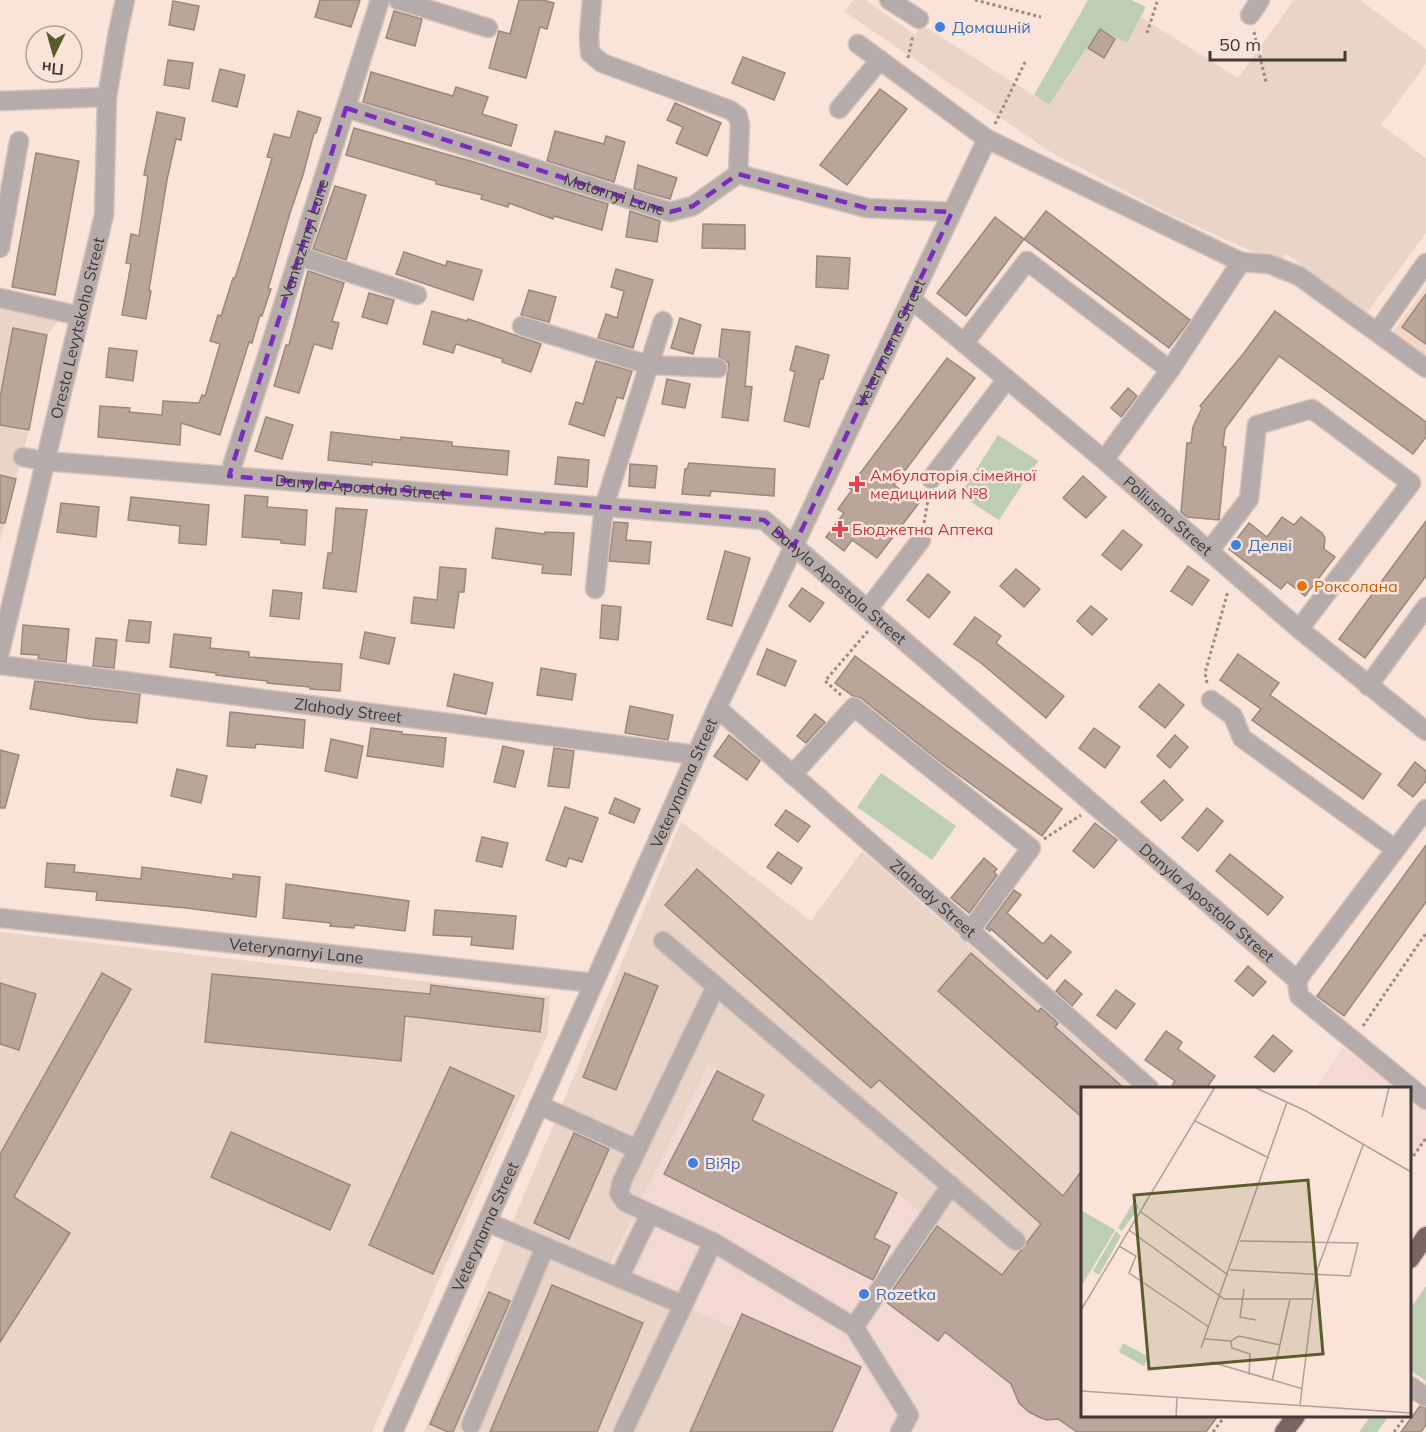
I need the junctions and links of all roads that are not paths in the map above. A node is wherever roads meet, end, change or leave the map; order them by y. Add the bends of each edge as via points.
1 (125, 0) edge
2 (380, 0) edge
3 (398, 0) edge
4 (592, 0) edge
5 (889, 0) edge
6 (919, 19) road end
7 (488, 28) dead end
8 (858, 44) dead end
9 (880, 60) junction
10 (107, 98) junction
11 (0, 101) edge
12 (346, 108) junction
13 (839, 109) dead end
14 (987, 139) junction
15 (19, 141) dead end
16 (738, 174) junction
17 (952, 212) junction
18 (0, 248) edge
19 (298, 256) junction
20 (1241, 262) junction
21 (1426, 263) edge
22 (417, 295) dead end
23 (0, 298) edge
24 (911, 299) junction
25 (80, 316) junction
26 (663, 321) dead end
27 (522, 326) dead end
28 (1378, 332) junction
29 (964, 343) junction
30 (649, 365) junction
31 (718, 368) dead end
32 (1426, 368) edge
33 (1170, 370) junction
34 (1007, 379) junction
35 (22, 457) dead end
36 (1104, 460) junction
37 (45, 461) junction
38 (229, 476) junction
39 (931, 479) road end
40 (604, 507) junction
41 (921, 540) road end
42 (794, 546) junction
43 (1210, 550) junction
44 (595, 589) dead end
45 (1426, 607) edge
46 (873, 614) junction
47 (1299, 629) junction
48 (0, 652) edge
49 (0, 665) edge
50 (1368, 686) junction
51 (1211, 700) road end
52 (717, 708) junction
53 (1426, 731) edge
54 (696, 755) junction
55 (792, 775) junction
56 (1426, 808) edge
57 (1395, 849) junction
58 (0, 918) edge
59 (969, 932) junction
60 (663, 941) dead end
61 (1297, 980) junction
62 (594, 983) junction
63 (716, 986) junction
64 (1147, 1087) edge
65 (1410, 1087) edge
66 (1411, 1088) edge
67 (1426, 1100) edge
68 (539, 1105) junction
69 (637, 1149) junction
70 (951, 1185) junction
71 (650, 1214) junction
72 (487, 1222) junction
73 (1426, 1236) edge
74 (1016, 1241) dead end
75 (713, 1242) junction
76 (545, 1247) junction
77 (1411, 1258) edge
78 (619, 1278) junction
79 (683, 1305) junction
80 (854, 1327) junction
81 (1411, 1387) edge
82 (1426, 1397) edge
83 (1295, 1417) edge
84 (471, 1425) dead end
85 (393, 1432) edge
86 (623, 1432) edge
87 (900, 1432) edge
88 (1284, 1432) edge

1 - 10 street, Oresta Levytskoho Street
2 - 12 street, Vantazhnyi Lane
3 - 7 street
4 - 16 street via 590,53 602,63 738,116
5 - 6 street
8 - 9 street
9 - 13 street
9 - 14 street
10 - 11 street
10 - 25 street, Oresta Levytskoho Street via 104,215
12 - 16 street, Motornyi Lane via 670,212 693,206
12 - 19 street, Vantazhnyi Lane
14 - 17 street, Veterynarna Street
14 - 20 street
15 - 18 street
16 - 17 street via 867,208
17 - 24 street, Veterynarna Street
19 - 22 street
19 - 38 street, Vantazhnyi Lane
20 - 28 street via 1269,264 1299,276
20 - 33 street
21 - 28 street
23 - 25 street
24 - 29 street, Poliusna Street
24 - 42 street, Veterynarna Street
25 - 37 street, Oresta Levytskoho Street
26 - 30 street
27 - 30 street
28 - 32 street
29 - 33 street via 1027,261
29 - 34 street, Poliusna Street
30 - 31 street
30 - 40 street
33 - 36 street
34 - 36 street, Poliusna Street
34 - 39 street
35 - 37 street, Danyla Apostola Street
36 - 43 street, Poliusna Street
37 - 38 street, Danyla Apostola Street
37 - 48 street, Oresta Levytskoho Street
38 - 40 street, Danyla Apostola Street
40 - 42 street, Danyla Apostola Street via 764,520
40 - 44 street
41 - 46 street
42 - 46 street, Danyla Apostola Street
42 - 52 street, Veterynarna Street
43 - 47 street, Poliusna Street
43 - 47 street via 1249,499 1257,425 1312,409 1411,483
45 - 50 street
46 - 61 street, Danyla Apostola Street
47 - 50 street, Poliusna Street
49 - 54 street, Zlahody Street
50 - 53 street, Poliusna Street
51 - 57 street via 1233,716 1242,738
52 - 54 street, Veterynarna Street
52 - 55 street, Zlahody Street
54 - 62 street, Veterynarna Street
55 - 59 street, Zlahody Street
55 - 59 street via 854,707 1031,848
56 - 57 street
57 - 61 street
58 - 62 street, Veterynarnyi Lane
59 - 64 street, Zlahody Street
60 - 63 street
61 - 65 street, Danyla Apostola Street via 1299,996
62 - 68 street, Veterynarna Street
63 - 69 street
63 - 70 street
66 - 67 street, Danyla Apostola Street
68 - 69 street
68 - 72 street, Veterynarna Street
69 - 71 street via 619,1193 625,1202
70 - 74 street
70 - 80 street
71 - 75 street
71 - 78 street
72 - 76 street
72 - 85 street, Veterynarna Street
73 - 77 highway
75 - 79 street
75 - 80 street
76 - 78 street
76 - 84 street
78 - 79 street
79 - 86 street
80 - 87 street via 909,1415
81 - 82 street
83 - 88 highway

